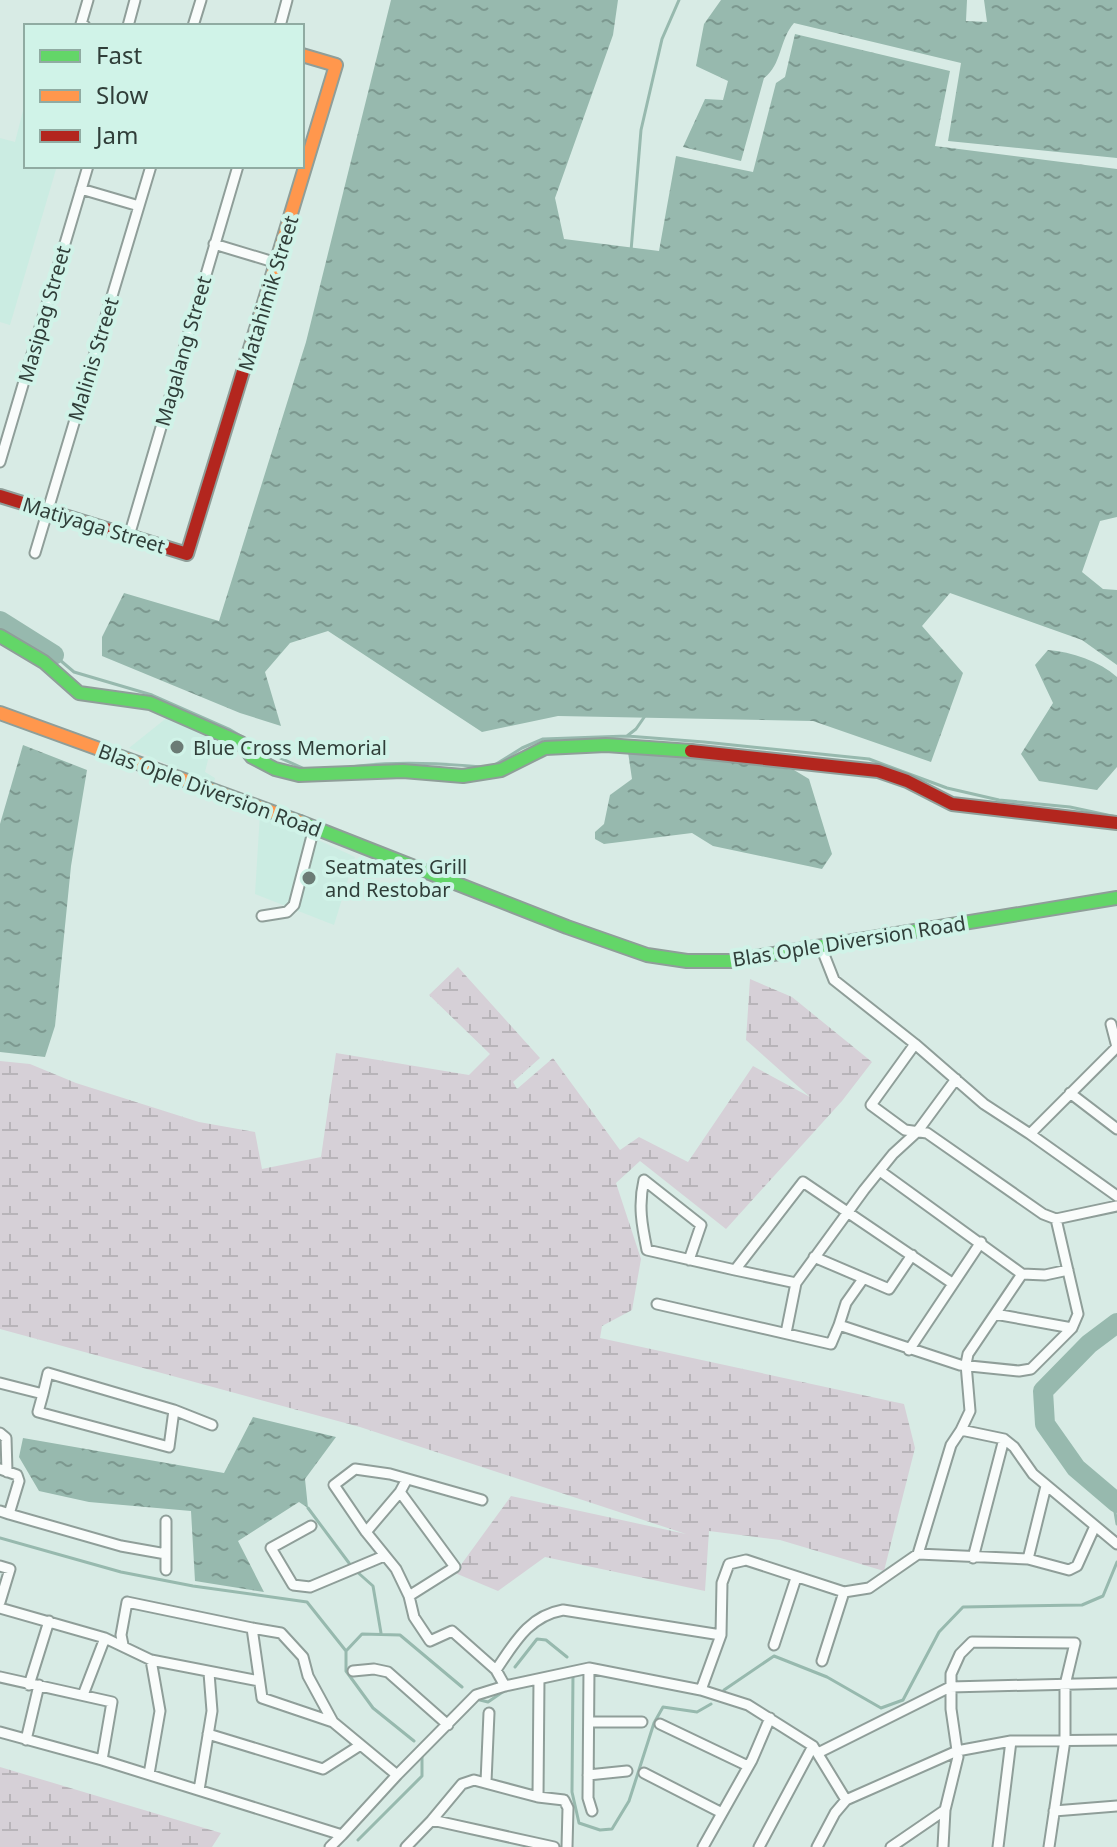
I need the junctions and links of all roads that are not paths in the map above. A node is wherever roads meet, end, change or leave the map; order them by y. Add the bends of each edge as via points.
1 (88, 0) edge
2 (135, 0) edge
3 (201, 0) edge
4 (287, 0) edge
5 (81, 24) edge
6 (129, 24) edge
7 (194, 24) edge
8 (281, 24) edge
9 (304, 56) edge
10 (87, 168) edge
11 (150, 168) edge
12 (237, 168) edge
13 (81, 189) junction
14 (139, 206) junction
15 (214, 244) junction
16 (277, 263) junction
17 (0, 462) edge
18 (0, 496) edge
19 (47, 511) junction
20 (129, 536) junction
21 (35, 553) dead end
22 (187, 554) joint
23 (0, 636) edge
24 (0, 713) edge
25 (1117, 823) edge
26 (314, 828) junction
27 (1117, 898) edge
28 (262, 916) dead end
29 (821, 947) junction
30 (1111, 1024) dead end
31 (915, 1044) junction
32 (1117, 1047) edge
33 (956, 1079) junction
34 (1070, 1093) junction
35 (1117, 1129) edge
36 (917, 1132) junction
37 (1030, 1134) junction
38 (880, 1171) junction
39 (1117, 1196) edge
40 (1117, 1206) edge
41 (848, 1213) junction
42 (1056, 1219) junction
43 (981, 1242) junction
44 (912, 1255) junction
45 (814, 1257) junction
46 (689, 1260) junction
47 (735, 1270) junction
48 (1068, 1270) junction
49 (1022, 1274) junction
50 (863, 1279) junction
51 (796, 1283) junction
52 (952, 1283) junction
53 (657, 1304) dead end
54 (995, 1314) junction
55 (839, 1325) junction
56 (1072, 1328) junction
57 (786, 1333) junction
58 (909, 1350) junction
59 (966, 1364) junction
60 (0, 1383) edge
61 (43, 1394) junction
62 (174, 1410) junction
63 (212, 1425) dead end
64 (961, 1430) junction
65 (0, 1433) edge
66 (1004, 1439) junction
67 (4, 1470) edge
68 (407, 1479) junction
69 (1046, 1486) junction
70 (400, 1492) junction
71 (482, 1500) dead end
72 (5, 1512) edge
73 (166, 1521) dead end
74 (311, 1526) dead end
75 (1095, 1526) junction
76 (366, 1532) junction
77 (1117, 1544) edge
78 (166, 1554) junction
79 (918, 1554) junction
80 (384, 1556) junction
81 (973, 1558) junction
82 (1028, 1559) junction
83 (0, 1566) edge
84 (166, 1570) dead end
85 (796, 1578) junction
86 (844, 1592) junction
87 (409, 1596) junction
88 (0, 1605) edge
89 (49, 1621) junction
90 (252, 1628) junction
91 (721, 1635) junction
92 (105, 1638) junction
93 (123, 1645) junction
94 (774, 1645) dead end
95 (151, 1660) junction
96 (822, 1661) dead end
97 (589, 1668) junction
98 (496, 1670) junction
99 (353, 1671) dead end
100 (209, 1673) junction
101 (0, 1677) edge
102 (539, 1679) junction
103 (259, 1681) junction
104 (1117, 1683) edge
105 (34, 1685) junction
106 (1065, 1685) junction
107 (505, 1686) junction
108 (950, 1687) junction
109 (701, 1690) junction
110 (83, 1695) junction
111 (489, 1713) dead end
112 (770, 1718) junction
113 (333, 1722) junction
114 (589, 1722) junction
115 (642, 1722) dead end
116 (660, 1724) dead end
117 (448, 1725) junction
118 (0, 1732) edge
119 (208, 1734) junction
120 (26, 1740) junction
121 (1065, 1740) junction
122 (1117, 1740) edge
123 (1011, 1741) junction
124 (359, 1746) junction
125 (815, 1750) junction
126 (957, 1751) junction
127 (102, 1760) junction
128 (748, 1766) junction
129 (627, 1771) dead end
130 (644, 1773) dead end
131 (149, 1774) junction
132 (397, 1775) junction
133 (588, 1775) junction
134 (486, 1782) junction
135 (199, 1790) junction
136 (538, 1797) junction
137 (846, 1800) junction
138 (1117, 1806) edge
139 (945, 1810) junction
140 (592, 1811) dead end
141 (1054, 1811) junction
142 (722, 1813) junction
143 (432, 1820) junction
144 (342, 1835) junction
145 (330, 1847) edge
146 (406, 1847) edge
147 (554, 1847) edge
148 (567, 1847) edge
149 (703, 1847) edge
150 (759, 1847) edge
151 (817, 1847) edge
152 (891, 1847) edge
153 (943, 1847) edge
154 (998, 1847) edge
155 (1049, 1847) edge

1 - 5 street
2 - 6 street
3 - 7 street
4 - 8 street
9 - 16 street, Matahimik Street via 336,65
10 - 13 street, Masipag Street
11 - 14 street, Malinis Street
12 - 15 street, Magalang Street
13 - 14 street
13 - 17 street, Masipag Street
14 - 19 street, Malinis Street
15 - 16 street
15 - 20 street, Magalang Street
16 - 22 street, Matahimik Street
18 - 19 street, Matiyaga Street
19 - 20 street, Matiyaga Street
19 - 21 street, Malinis Street
20 - 22 street, Matiyaga Street
23 - 25 street via 44,662 79,693 150,703 241,743 252,757 275,769 299,775 403,771 463,776 501,770 545,748 606,745 878,771 952,804
24 - 26 street, Blas Ople Diversion Road
26 - 28 street via 294,905 287,912
26 - 29 street, Blas Ople Diversion Road via 647,955 731,961
27 - 29 street, Blas Ople Diversion Road
29 - 31 street via 834,980
30 - 32 street
31 - 33 street
31 - 36 street via 871,1105 905,1130
32 - 34 street
33 - 36 street
33 - 37 street
34 - 35 street
34 - 37 street
36 - 38 street
36 - 42 street via 927,1133
37 - 39 street
38 - 41 street
38 - 43 street
40 - 42 street
41 - 44 street
41 - 45 street
41 - 47 street via 803,1182
42 - 48 street
43 - 49 street
43 - 52 street
44 - 50 street via 889,1289
44 - 52 street
45 - 50 street
45 - 51 street
46 - 46 street via 647,1250 640,1196 644,1180 701,1225
46 - 47 street
47 - 51 street
48 - 49 street
48 - 56 street via 1078,1314
49 - 54 street
50 - 55 street
51 - 57 street
52 - 58 street
53 - 57 street
54 - 56 street
54 - 59 street
55 - 57 street via 831,1344
55 - 58 street
56 - 59 street via 1031,1369
58 - 59 street
59 - 64 street via 970,1411
60 - 61 street
61 - 62 street via 48,1373
61 - 62 street via 38,1412 169,1447
62 - 63 street
64 - 66 street
64 - 79 street via 951,1445
65 - 67 street via 6,1438
66 - 69 street
66 - 81 street
67 - 72 street via 19,1481
68 - 70 street
68 - 71 street
68 - 76 street via 355,1469 334,1485
69 - 75 street
69 - 82 street
70 - 76 street
70 - 87 street via 455,1567
72 - 78 street
73 - 78 street
74 - 80 street via 271,1548 293,1585 310,1587
75 - 77 street
75 - 82 street via 1077,1566 1069,1570
76 - 80 street
78 - 84 street
79 - 81 street
79 - 86 street via 869,1588
80 - 87 street
81 - 82 street
83 - 88 street via 10,1569
85 - 86 street
85 - 91 street via 746,1560 729,1564 722,1583
85 - 94 street
86 - 96 street
87 - 98 street via 414,1617 430,1641 452,1631
88 - 89 street
89 - 92 street
89 - 105 street
90 - 93 street via 127,1602
90 - 103 street
90 - 113 street via 281,1633 303,1657
91 - 98 street via 563,1610 529,1624
91 - 109 street
92 - 93 street
92 - 110 street
93 - 95 street
95 - 100 street
95 - 131 street via 160,1711
97 - 102 street
97 - 109 street
97 - 114 street
98 - 107 street
99 - 117 street via 388,1672
100 - 103 street
100 - 119 street
101 - 105 street
102 - 107 street
102 - 136 street
103 - 113 street via 262,1698
104 - 106 street
105 - 110 street
105 - 120 street
106 - 108 street
106 - 108 street via 1075,1643 972,1642 960,1654
106 - 121 street
107 - 117 street via 476,1695
108 - 125 street
108 - 126 street
109 - 112 street
110 - 127 street via 112,1702
111 - 134 street
112 - 125 street
112 - 128 street
113 - 124 street
114 - 115 street
114 - 133 street
116 - 128 street
117 - 132 street
118 - 120 street
119 - 124 street via 323,1769
119 - 135 street
120 - 127 street
121 - 122 street
121 - 123 street
121 - 141 street
123 - 126 street
123 - 154 street
124 - 132 street
125 - 137 street
125 - 150 street
126 - 137 street
126 - 139 street
127 - 131 street
128 - 142 street
129 - 133 street
130 - 142 street
131 - 135 street
132 - 144 street
133 - 140 street
134 - 136 street
134 - 143 street via 462,1784
135 - 144 street
136 - 148 street via 564,1800
137 - 151 street
138 - 141 street
139 - 152 street
139 - 153 street
141 - 155 street
142 - 149 street
143 - 146 street
143 - 147 street
144 - 145 street

